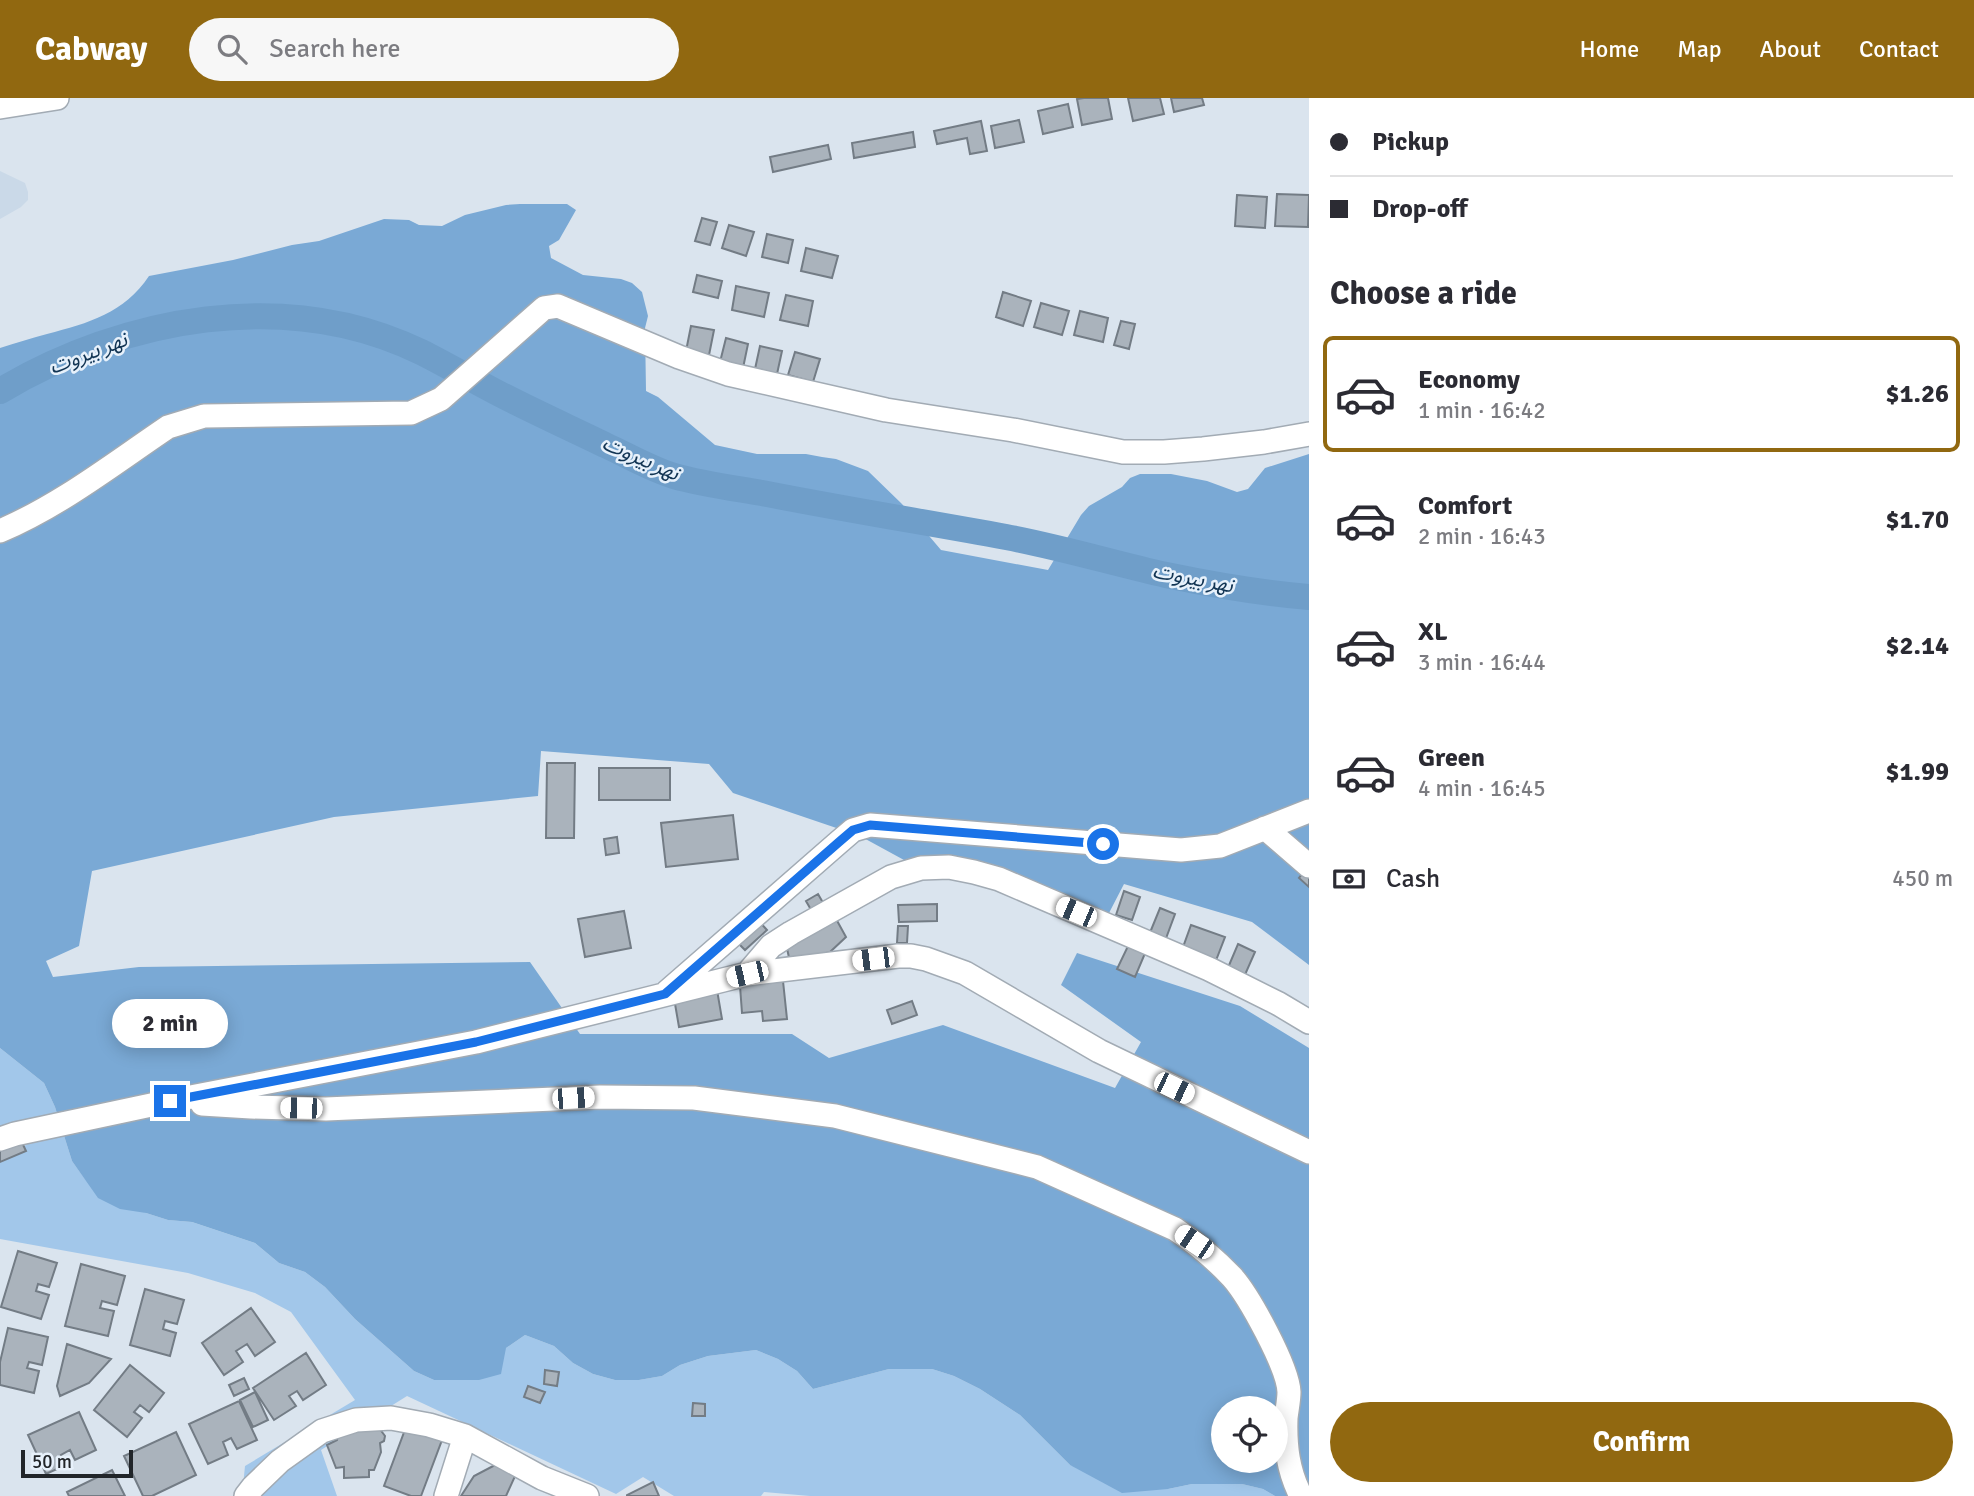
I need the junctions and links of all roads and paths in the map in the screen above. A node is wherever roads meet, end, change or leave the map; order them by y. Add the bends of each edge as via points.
1 (57, 98) edge
2 (0, 107) edge
3 (1309, 434) edge
4 (0, 531) edge
5 (1309, 811) edge
6 (1265, 828) junction
7 (1309, 866) edge
8 (747, 974) junction
9 (665, 994) junction
10 (1309, 1022) edge
11 (170, 1101) junction
12 (0, 1139) edge
13 (1309, 1152) edge
14 (465, 1436) junction
15 (246, 1496) edge
16 (446, 1496) edge
17 (587, 1496) edge
18 (1301, 1496) edge

1 - 2 street
3 - 4 street via 1203,449 1123,452 886,410 728,373 558,306 544,308 441,399 411,413 204,416 181,422 49,507
5 - 6 street
6 - 7 street
6 - 9 street via 1220,846 1181,850 870,825 853,830
8 - 9 street
8 - 10 street via 781,939 891,877 921,868 949,867 999,879 1197,964
8 - 13 street via 898,956 926,959 965,973 1099,1051
9 - 11 street via 476,1042
11 - 12 street
11 - 18 street via 327,1109 600,1097 694,1098 835,1116 1037,1167 1175,1229 1235,1280 1284,1368 1289,1390 1287,1458
14 - 15 street via 391,1418 356,1420 322,1432 281,1461
14 - 16 street
14 - 17 street via 542,1478

